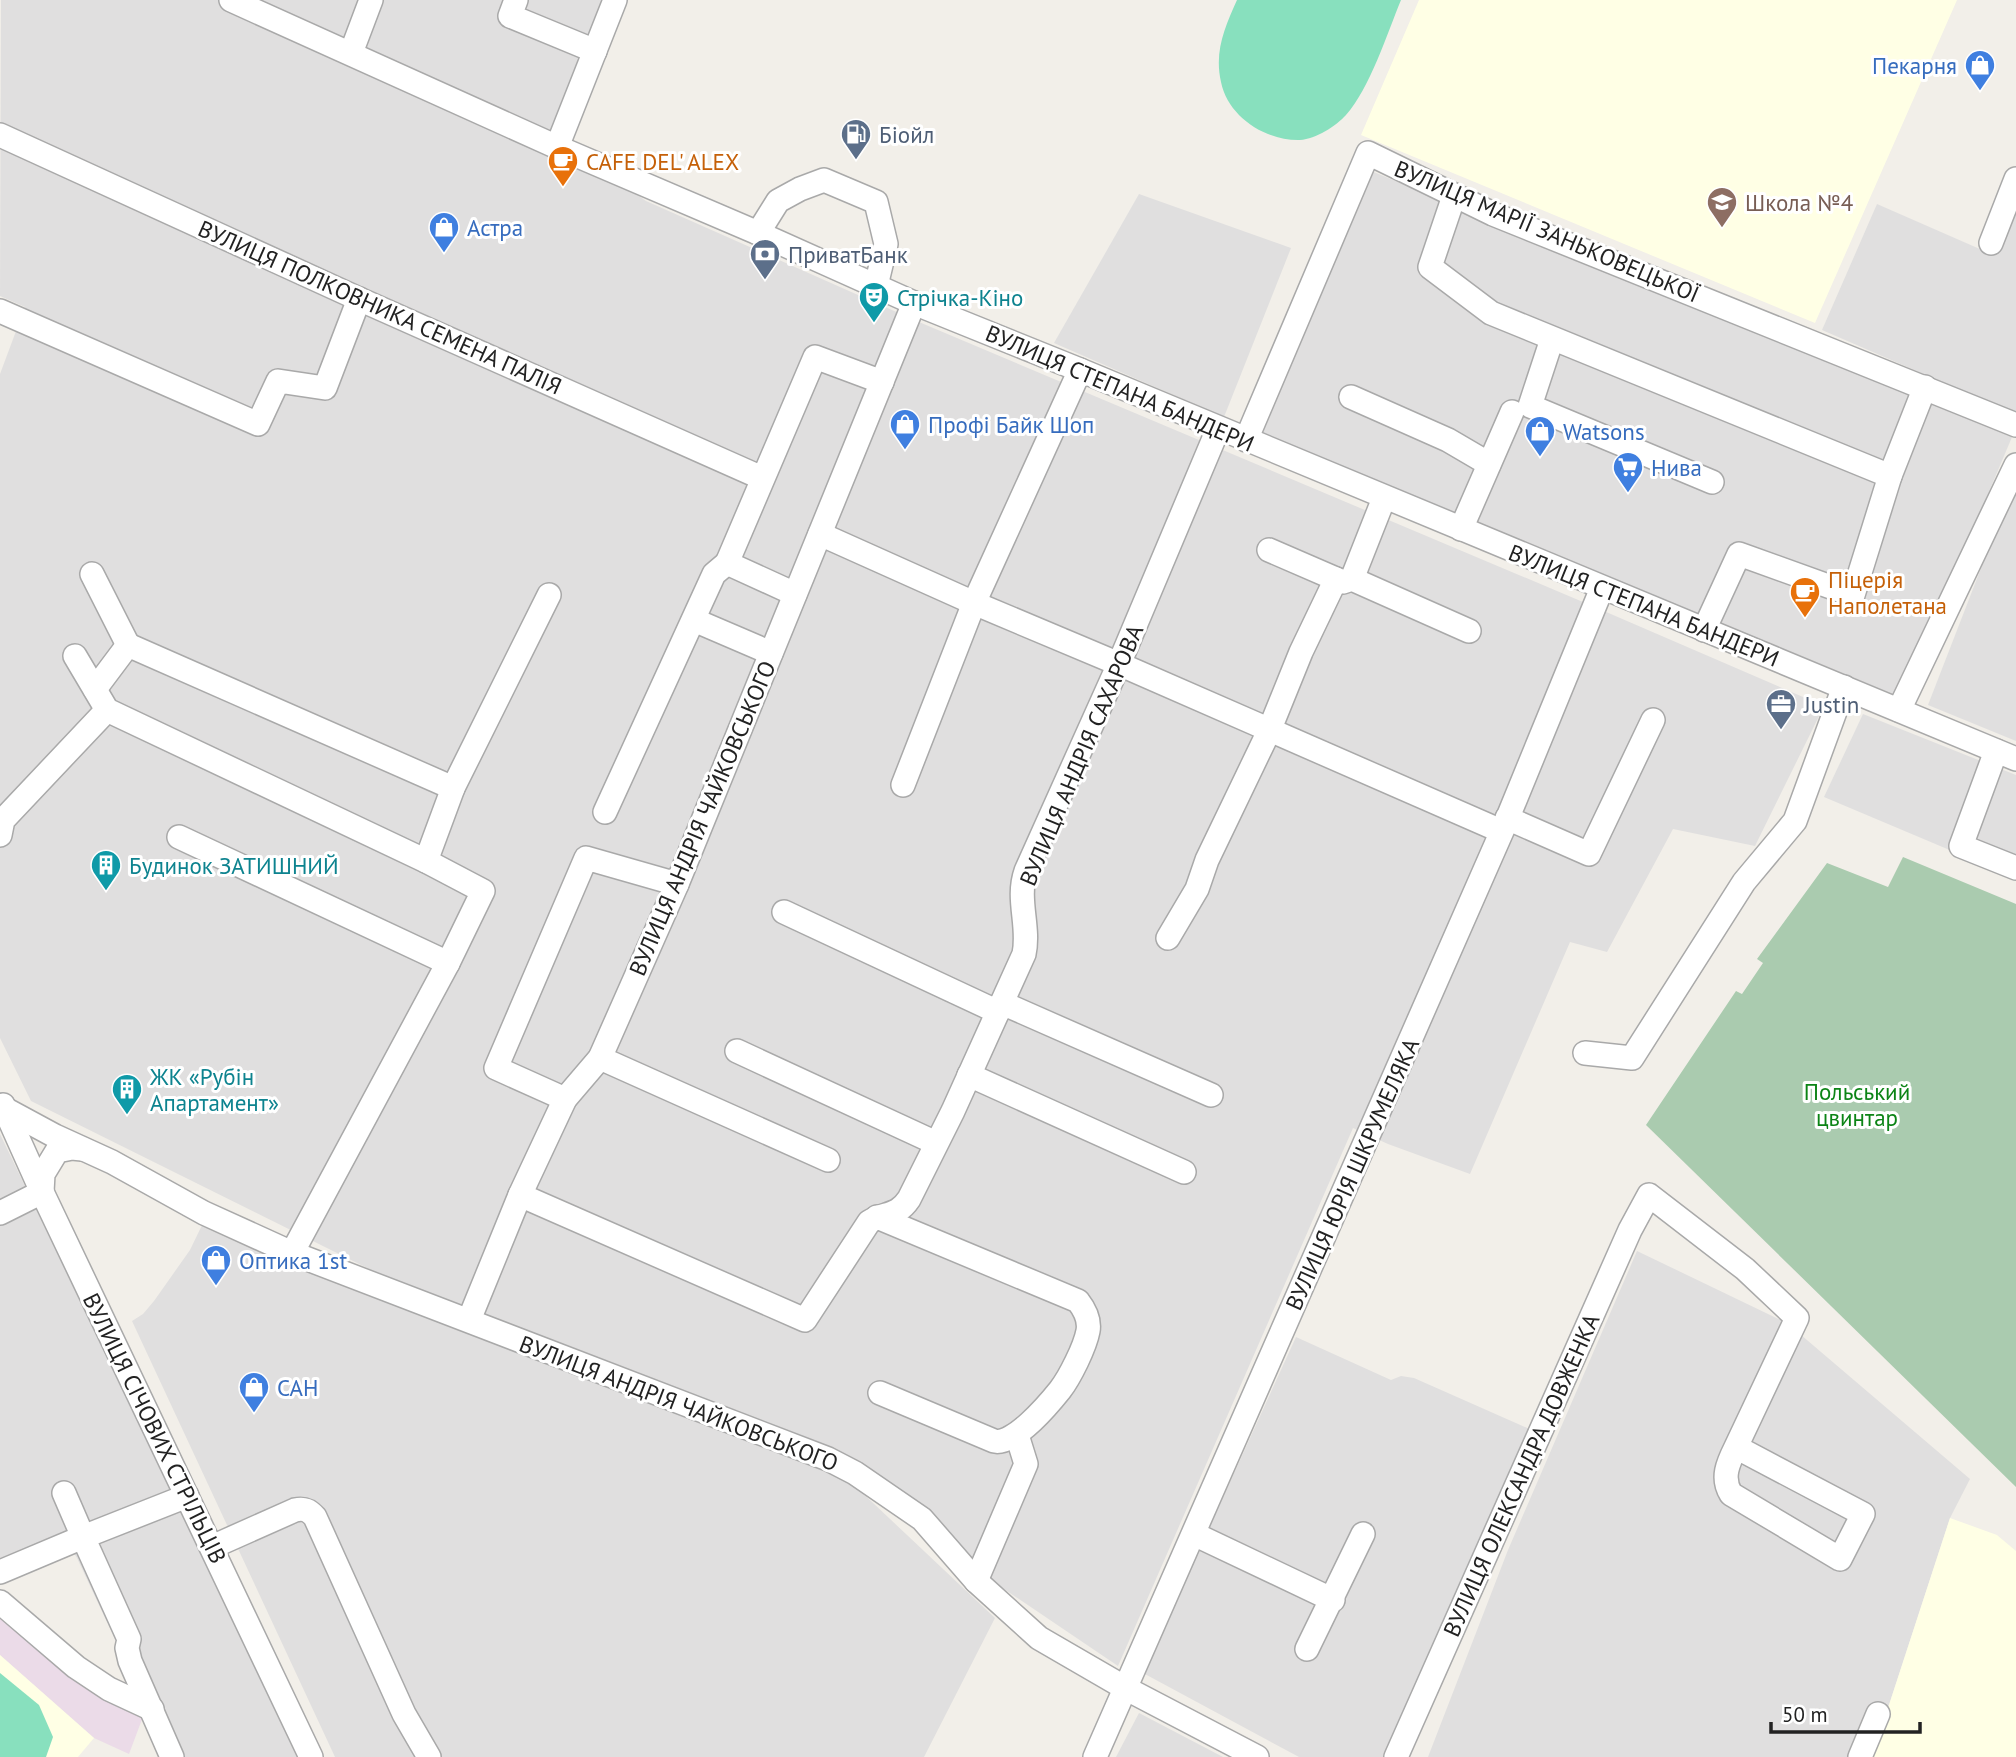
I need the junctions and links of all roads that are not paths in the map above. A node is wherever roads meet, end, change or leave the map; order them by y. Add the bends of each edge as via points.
1 (231, 0) edge
2 (371, 0) edge
3 (516, 0) edge
4 (615, 0) edge
5 (595, 51) junction
6 (351, 53) junction
7 (0, 135) edge
8 (556, 147) junction
9 (2016, 179) edge
10 (1454, 196) junction
11 (758, 233) junction
12 (1992, 243) dead end
13 (876, 286) junction
14 (359, 299) junction
15 (914, 303) junction
16 (0, 311) edge
17 (1552, 339) junction
18 (1080, 370) junction
19 (881, 382) junction
20 (1925, 387) junction
21 (1351, 397) dead end
22 (1512, 412) dead end
23 (2016, 425) edge
24 (1218, 429) junction
25 (1246, 440) junction
26 (1489, 464) junction
27 (2014, 475) edge
28 (1890, 476) junction
29 (762, 478) junction
30 (1712, 482) dead end
31 (1384, 498) junction
32 (1461, 529) junction
33 (820, 534) junction
34 (1269, 550) dead end
35 (727, 563) junction
36 (92, 574) dead end
37 (1344, 579) junction
38 (1602, 588) junction
39 (796, 594) junction
40 (549, 595) dead end
41 (974, 603) junction
42 (694, 620) junction
43 (1704, 630) junction
44 (1469, 631) dead end
45 (128, 645) junction
46 (771, 653) junction
47 (75, 656) dead end
48 (1119, 664) junction
49 (1844, 687) junction
50 (95, 689) junction
51 (107, 710) junction
52 (1899, 710) junction
53 (1653, 720) dead end
54 (1269, 731) junction
55 (2006, 755) edge
56 (903, 785) dead end
57 (453, 788) junction
58 (606, 812) dead end
59 (1, 823) edge
60 (1504, 824) junction
61 (179, 837) dead end
62 (426, 862) junction
63 (2016, 868) edge
64 (677, 884) junction
65 (784, 912) dead end
66 (1168, 938) dead end
67 (448, 963) junction
68 (1000, 1007) junction
69 (737, 1051) dead end
70 (1585, 1054) dead end
71 (600, 1058) junction
72 (969, 1075) junction
73 (1211, 1095) dead end
74 (565, 1100) junction
75 (2, 1104) edge
76 (936, 1143) junction
77 (82, 1149) junction
78 (828, 1160) dead end
79 (1184, 1172) dead end
80 (41, 1192) junction
81 (520, 1195) junction
82 (0, 1213) edge
83 (877, 1217) junction
84 (292, 1253) junction
85 (469, 1321) junction
86 (880, 1393) dead end
87 (1017, 1435) junction
88 (1736, 1447) junction
89 (64, 1493) dead end
90 (187, 1496) junction
91 (1194, 1534) junction
92 (1363, 1534) dead end
93 (83, 1537) junction
94 (212, 1547) junction
95 (0, 1572) edge
96 (976, 1581) junction
97 (1333, 1600) junction
98 (0, 1602) edge
99 (1307, 1649) dead end
100 (1127, 1689) junction
101 (152, 1709) junction
102 (1878, 1714) dead end
103 (172, 1757) edge
104 (312, 1757) edge
105 (429, 1757) edge
106 (1095, 1757) edge
107 (1257, 1757) edge
108 (1396, 1757) edge
109 (1860, 1757) edge

1 - 6 street, ВУЛИЦЯ СТЕПАНА БАНДЕРИ
2 - 6 street
3 - 5 street via 510,16
4 - 5 street
5 - 8 street
6 - 8 street, ВУЛИЦЯ СТЕПАНА БАНДЕРИ
7 - 14 street, ВУЛИЦЯ ПОЛКОВНИКА СЕМЕНА ПАЛІЯ
8 - 11 street, ВУЛИЦЯ СТЕПАНА БАНДЕРИ
9 - 12 street
10 - 17 street via 1430,267 1492,313
10 - 20 street, ВУЛИЦЯ МАРІЇ ЗАНЬКОВЕЦЬКОЇ
10 - 25 street, ВУЛИЦЯ МАРІЇ ЗАНЬКОВЕЦЬКОЇ via 1368,153
11 - 13 street, ВУЛИЦЯ СТЕПАНА БАНДЕРИ
11 - 13 street via 778,201 824,180 876,202 886,244
13 - 15 street, ВУЛИЦЯ СТЕПАНА БАНДЕРИ
14 - 16 street via 325,388 278,381 258,424
14 - 29 street, ВУЛИЦЯ ПОЛКОВНИКА СЕМЕНА ПАЛІЯ
15 - 18 street, ВУЛИЦЯ СТЕПАНА БАНДЕРИ
15 - 19 street, ВУЛИЦЯ АНДРІЯ ЧАЙКОВСЬКОГО
17 - 28 street
17 - 30 street via 1530,406
18 - 24 street, ВУЛИЦЯ СТЕПАНА БАНДЕРИ
18 - 41 street
19 - 29 street via 815,356
19 - 33 street, ВУЛИЦЯ АНДРІЯ ЧАЙКОВСЬКОГО
20 - 23 street, ВУЛИЦЯ МАРІЇ ЗАНЬКОВЕЦЬКОЇ
20 - 28 street
21 - 26 street via 1448,440
22 - 26 street
24 - 25 street, ВУЛИЦЯ СТЕПАНА БАНДЕРИ
24 - 48 street, ВУЛИЦЯ АНДРІЯ САХАРОВА
25 - 31 street, ВУЛИЦЯ СТЕПАНА БАНДЕРИ
26 - 32 street
27 - 52 street
28 - 43 street via 1853,595 1739,554
29 - 35 street
31 - 32 street, ВУЛИЦЯ СТЕПАНА БАНДЕРИ
31 - 37 street
32 - 38 street, ВУЛИЦЯ СТЕПАНА БАНДЕРИ
33 - 39 street, ВУЛИЦЯ АНДРІЯ ЧАЙКОВСЬКОГО
33 - 41 street
34 - 37 street
35 - 39 street
35 - 42 street via 715,574
36 - 45 street
37 - 44 street
37 - 54 street via 1301,652
38 - 43 street, ВУЛИЦЯ СТЕПАНА БАНДЕРИ
38 - 60 street, ВУЛИЦЯ ЮРІЯ ШКРУМЕЛЯКА
39 - 46 street, ВУЛИЦЯ АНДРІЯ ЧАЙКОВСЬКОГО
40 - 57 street
41 - 48 street
41 - 56 street
42 - 46 street
42 - 58 street
43 - 49 street, ВУЛИЦЯ СТЕПАНА БАНДЕРИ
45 - 50 street
45 - 57 street
46 - 64 street, ВУЛИЦЯ АНДРІЯ ЧАЙКОВСЬКОГО
47 - 50 street
48 - 54 street
48 - 68 street, ВУЛИЦЯ АНДРІЯ САХАРОВА via 1023,881 1025,948
49 - 52 street, ВУЛИЦЯ СТЕПАНА БАНДЕРИ
49 - 70 street via 1795,821 1744,882 1632,1058
50 - 51 street
51 - 59 street
51 - 62 street
52 - 55 street, ВУЛИЦЯ СТЕПАНА БАНДЕРИ
53 - 60 street via 1589,853
54 - 60 street
54 - 66 street via 1197,889
55 - 63 street via 1961,846
57 - 62 street
60 - 91 street, ВУЛИЦЯ ЮРІЯ ШКРУМЕЛЯКА
61 - 67 street
62 - 67 street via 483,891
64 - 71 street, ВУЛИЦЯ АНДРІЯ ЧАЙКОВСЬКОГО
64 - 74 street via 586,858 496,1068
65 - 68 street
67 - 84 street
68 - 72 street, ВУЛИЦЯ АНДРІЯ САХАРОВА
68 - 73 street
69 - 76 street
71 - 74 street, ВУЛИЦЯ АНДРІЯ ЧАЙКОВСЬКОГО
71 - 78 street
72 - 76 street, ВУЛИЦЯ АНДРІЯ САХАРОВА
72 - 79 street
74 - 81 street, ВУЛИЦЯ АНДРІЯ ЧАЙКОВСЬКОГО
75 - 77 street, ВУЛИЦЯ АНДРІЯ ЧАЙКОВСЬКОГО
75 - 80 street, ВУЛИЦЯ СІЧОВИХ СТРІЛЬЦІВ
76 - 83 street, ВУЛИЦЯ АНДРІЯ САХАРОВА via 902,1210
77 - 80 street via 62,1149 52,1156
77 - 84 street, ВУЛИЦЯ АНДРІЯ ЧАЙКОВСЬКОГО
80 - 82 street
80 - 90 street, ВУЛИЦЯ СІЧОВИХ СТРІЛЬЦІВ
81 - 83 street, ВУЛИЦЯ АНДРІЯ САХАРОВА via 805,1320
81 - 85 street, ВУЛИЦЯ АНДРІЯ ЧАЙКОВСЬКОГО
83 - 87 street via 1078,1301 1085,1309 1088,1331 1074,1366 1060,1390
84 - 85 street, ВУЛИЦЯ АНДРІЯ ЧАЙКОВСЬКОГО
85 - 96 street, ВУЛИЦЯ АНДРІЯ ЧАЙКОВСЬКОГО via 837,1463 922,1519
86 - 87 street via 998,1442
87 - 96 street via 1026,1464
88 - 88 street via 1863,1514 1840,1559 1731,1494 1725,1481
88 - 108 street, ВУЛИЦЯ ОЛЕКСАНДРА ДОВЖЕНКА via 1797,1318 1745,1269 1649,1195
89 - 93 street
90 - 93 street
90 - 94 street, ВУЛИЦЯ СІЧОВИХ СТРІЛЬЦІВ
91 - 97 street
91 - 100 street, ВУЛИЦЯ ЮРІЯ ШКРУМЕЛЯКА
92 - 97 street
93 - 95 street
93 - 101 street via 129,1639 127,1653
94 - 104 street, ВУЛИЦЯ СІЧОВИХ СТРІЛЬЦІВ
94 - 105 street via 295,1510 310,1511 404,1714
96 - 100 street, ВУЛИЦЯ АНДРІЯ ЧАЙКОВСЬКОГО via 1039,1638
97 - 99 street
98 - 101 street via 76,1667
100 - 106 street, ВУЛИЦЯ ЮРІЯ ШКРУМЕЛЯКА
100 - 107 street, ВУЛИЦЯ АНДРІЯ ЧАЙКОВСЬКОГО
101 - 103 street
102 - 109 street

